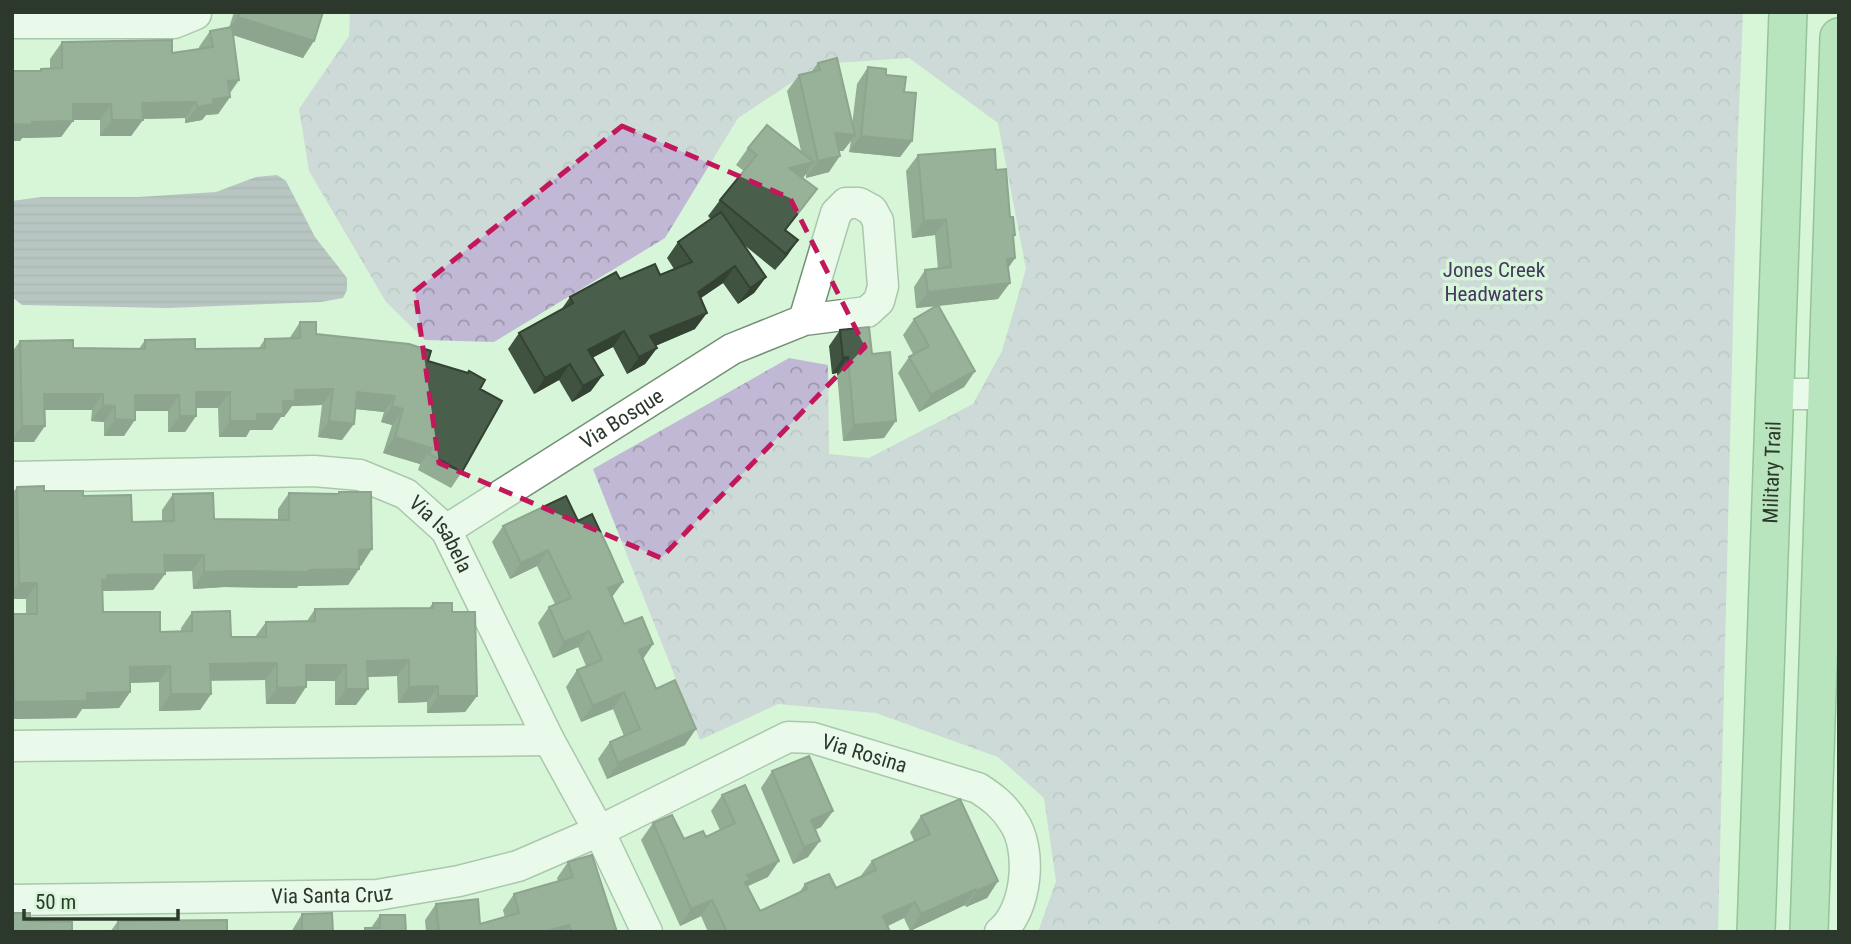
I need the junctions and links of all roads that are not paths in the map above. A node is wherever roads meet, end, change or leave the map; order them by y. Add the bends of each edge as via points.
1 (196, 12) edge
2 (1788, 12) edge
3 (12, 23) edge
4 (1839, 37) edge
5 (804, 320) dead end
6 (1776, 394) junction
7 (1833, 394) edge
8 (12, 477) edge
9 (446, 530) junction
10 (549, 740) junction
11 (12, 746) edge
12 (599, 831) junction
13 (12, 900) edge
14 (647, 932) edge
15 (1000, 932) edge
16 (1756, 932) edge
17 (1809, 932) edge

1 - 3 street via 174,23
2 - 6 main road, Military Trail
4 - 7 main road
5 - 9 street, Via Bosque via 732,349
6 - 7 street
6 - 16 main road, Military Trail
7 - 17 main road
8 - 9 street, Via Isabela via 314,471 360,475 406,494
9 - 10 street, Via Isabela
10 - 11 street
10 - 12 street, Via Isabela
12 - 13 street, Via Santa Cruz via 517,866 377,895
12 - 14 street, Via Isabela
12 - 15 street, Via Rosina via 788,737 813,738 978,788 997,800 1015,823 1026,854 1023,892

